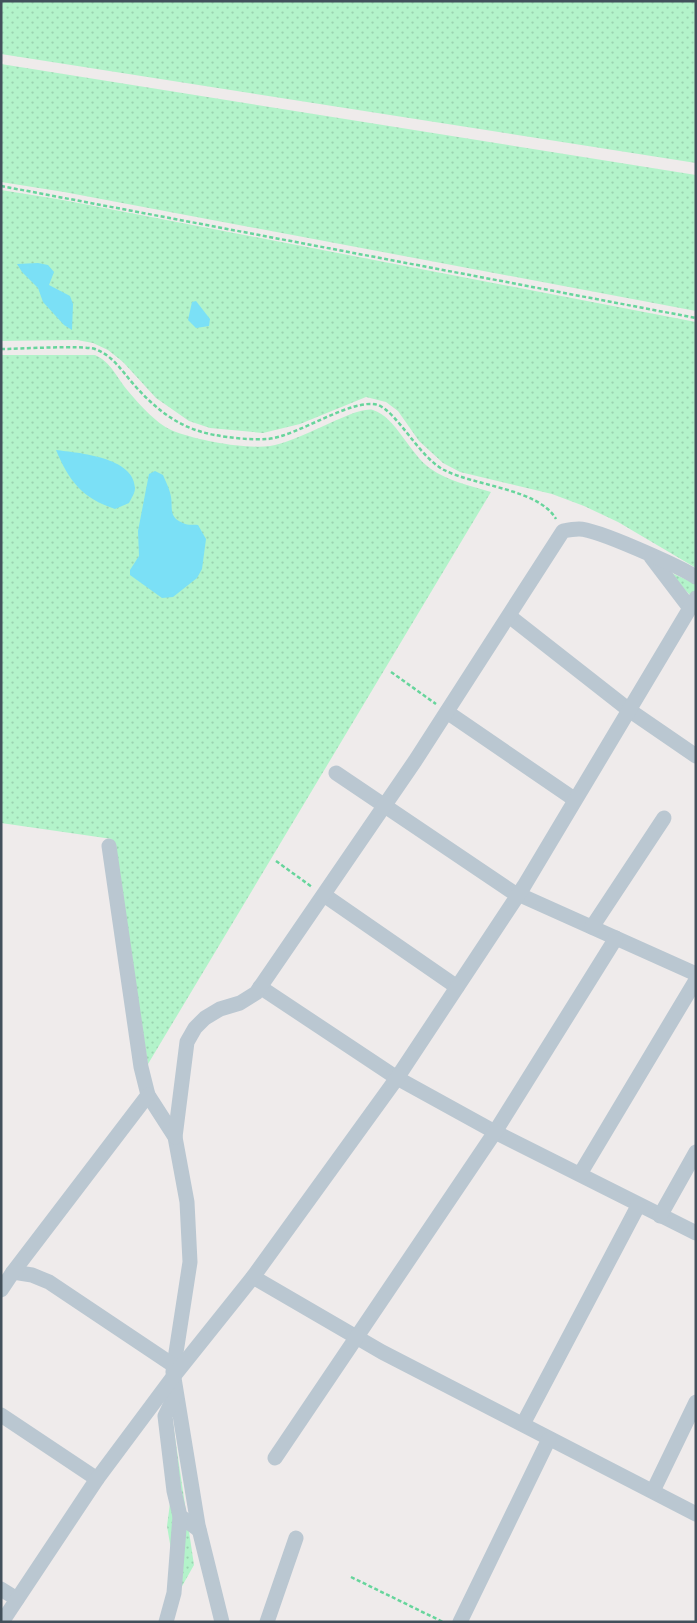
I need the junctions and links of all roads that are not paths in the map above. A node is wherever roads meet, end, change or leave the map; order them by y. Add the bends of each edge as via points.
1 (651, 557) junction
2 (696, 577) edge
3 (692, 602) edge
4 (508, 616) junction
5 (629, 710) junction
6 (447, 712) junction
7 (696, 756) edge
8 (336, 773) dead end
9 (574, 799) junction
10 (385, 805) junction
11 (664, 818) dead end
12 (109, 846) dead end
13 (324, 894) junction
14 (518, 894) junction
15 (592, 927) junction
16 (616, 938) junction
17 (696, 974) edge
18 (696, 980) edge
19 (260, 987) junction
20 (457, 987) junction
21 (397, 1078) junction
22 (148, 1095) junction
23 (495, 1132) junction
24 (175, 1138) junction
25 (696, 1152) edge
26 (580, 1174) junction
27 (638, 1206) junction
28 (660, 1216) junction
29 (696, 1233) edge
30 (13, 1272) junction
31 (253, 1276) junction
32 (1, 1290) edge
33 (356, 1337) junction
34 (173, 1371) junction
35 (175, 1395) junction
36 (696, 1402) edge
37 (1, 1415) edge
38 (522, 1424) junction
39 (549, 1439) junction
40 (275, 1458) dead end
41 (97, 1479) junction
42 (652, 1491) junction
43 (696, 1514) edge
44 (180, 1516) junction
45 (199, 1530) junction
46 (296, 1538) dead end
47 (1, 1589) edge
48 (17, 1599) junction
49 (2, 1622) edge
50 (166, 1622) edge
51 (222, 1622) edge
52 (267, 1622) edge
53 (460, 1622) edge

1 - 2 street via 666,560
1 - 3 street
1 - 4 street via 593,531 564,531
3 - 5 street
4 - 5 street
4 - 6 street
5 - 7 street
5 - 9 street
6 - 9 street
6 - 10 street
8 - 10 street
9 - 14 street
10 - 13 street
10 - 14 street
11 - 15 street
12 - 22 street via 141,1067
13 - 19 street
13 - 20 street
14 - 15 street
14 - 20 street
15 - 16 street
16 - 17 street
16 - 23 street
18 - 26 street
19 - 21 street
19 - 24 street via 240,1003 205,1018 187,1042
20 - 21 street
21 - 23 street
21 - 31 street
22 - 24 street
22 - 30 street
23 - 26 street
23 - 33 street
24 - 34 street via 188,1202 190,1262
25 - 28 street
26 - 27 street
27 - 28 street
27 - 38 street
28 - 29 street
30 - 32 street
30 - 34 street via 49,1282
31 - 33 street
31 - 34 street
33 - 38 street
33 - 40 street
34 - 35 street
34 - 41 street
35 - 44 street via 165,1420
35 - 45 street
36 - 42 street
37 - 41 street
38 - 39 street
39 - 42 street
39 - 53 street
41 - 48 street
42 - 43 street
44 - 45 street
44 - 50 street via 174,1592
45 - 51 street
46 - 52 street
47 - 48 street
48 - 49 street

